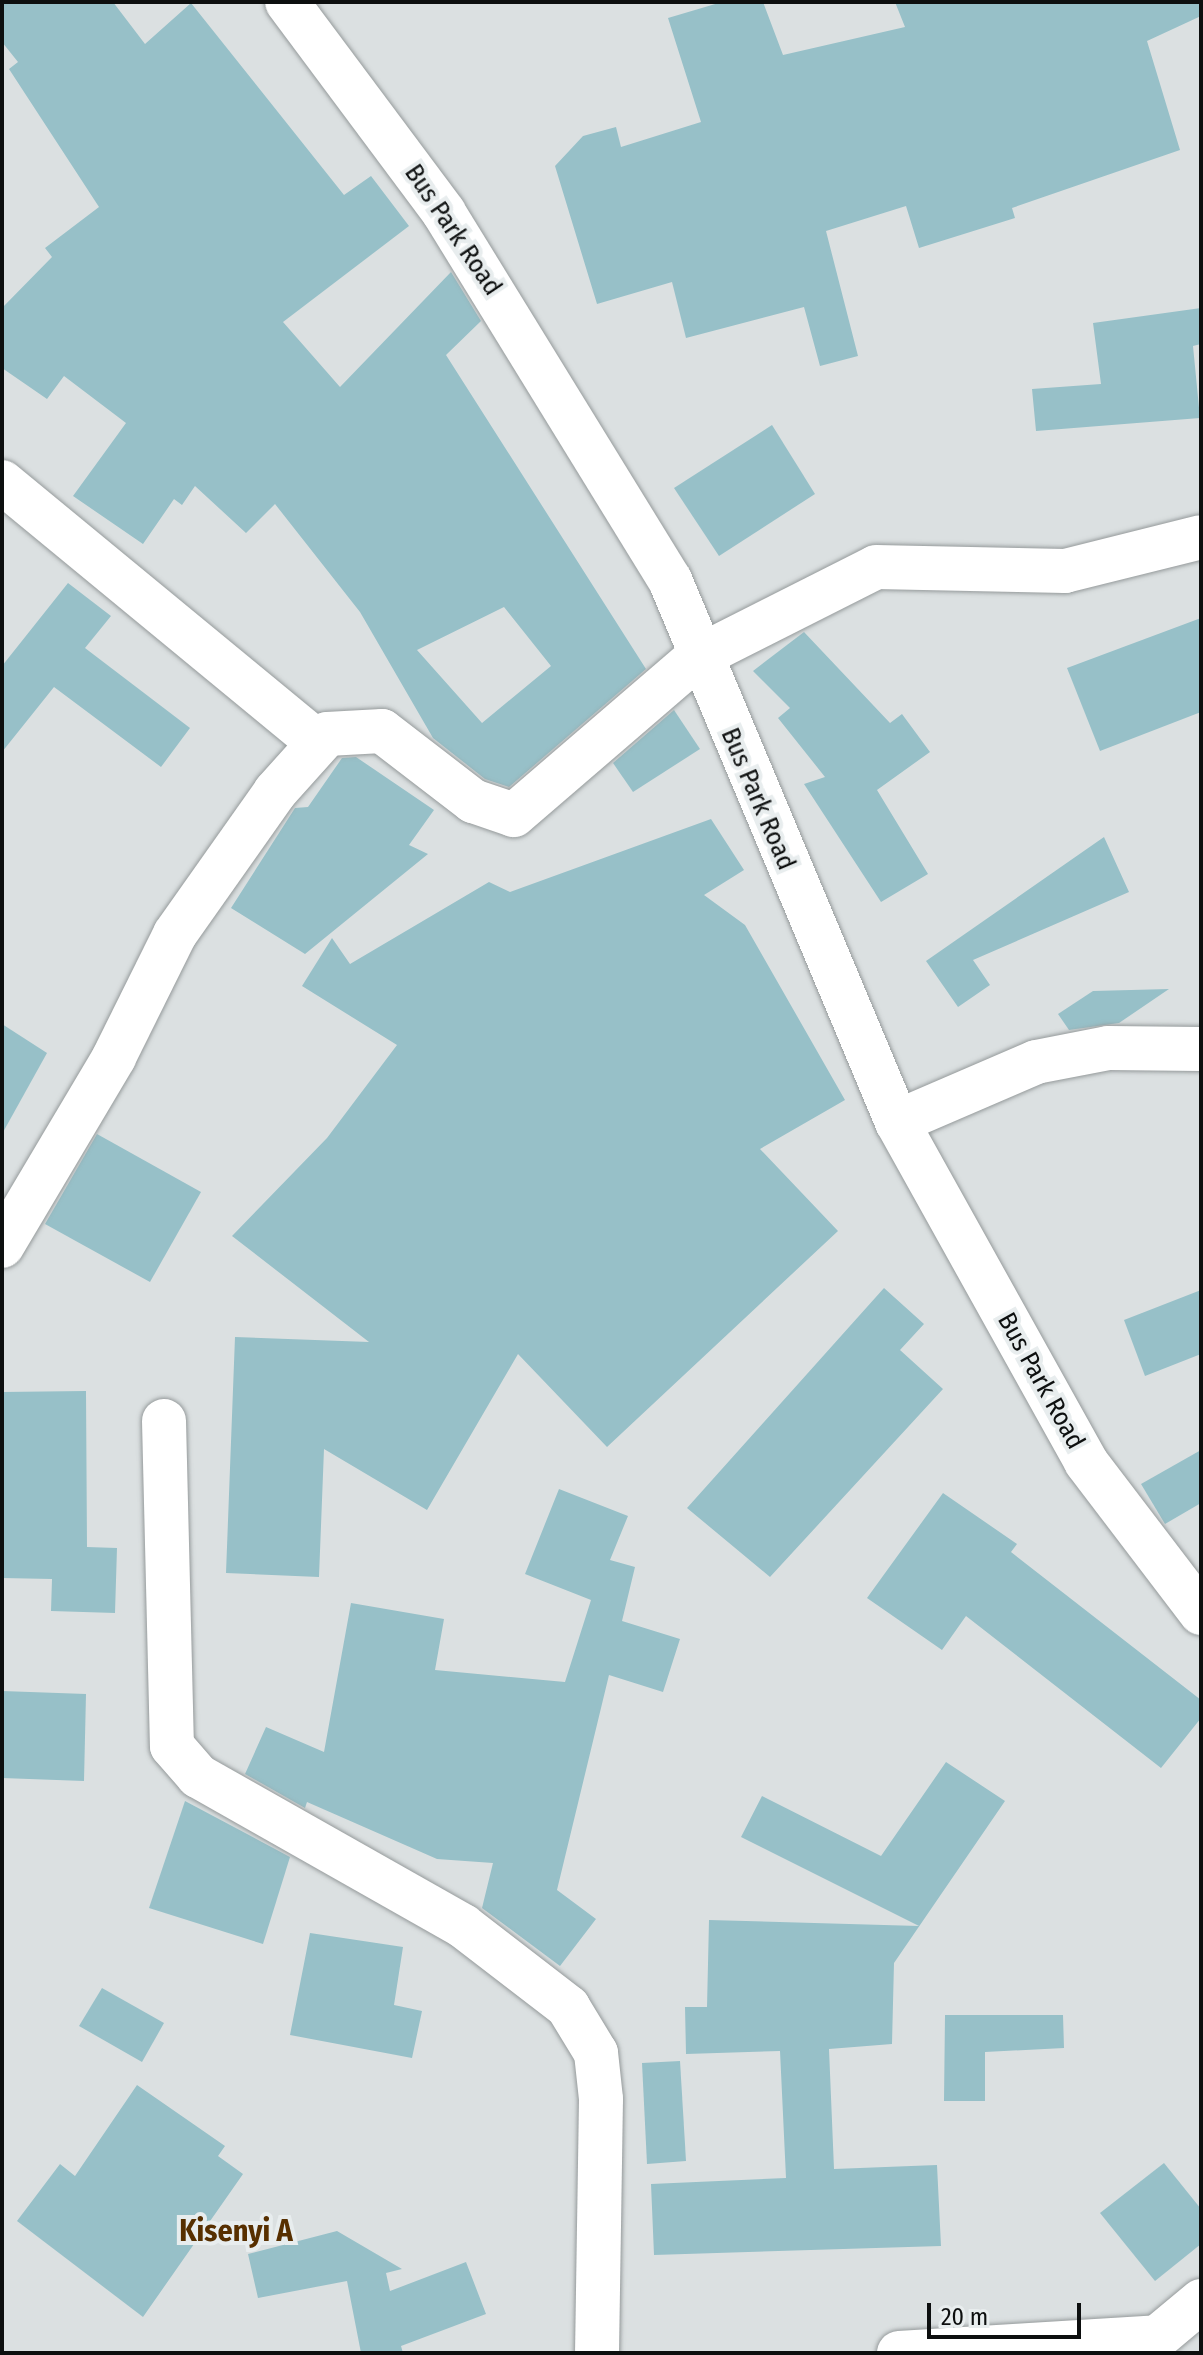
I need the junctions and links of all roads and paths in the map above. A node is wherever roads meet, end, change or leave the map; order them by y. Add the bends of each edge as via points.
1 (287, 2) edge
2 (2, 482) edge
3 (1201, 537) edge
4 (698, 657) junction
5 (317, 742) junction
6 (1201, 1049) edge
7 (897, 1122) junction
8 (2, 1246) edge
9 (164, 1421) dead end
10 (1201, 1613) edge
11 (1201, 2301) edge
12 (1166, 2345) edge
13 (597, 2353) edge
14 (899, 2353) edge

1 - 4 street, Bus Park Road via 444,213 540,359 670,580
2 - 5 street
3 - 4 street via 1065,571 876,567
4 - 5 street via 514,815 473,801 382,731 343,728
4 - 7 street, Bus Park Road
5 - 8 street via 175,934 114,1057
6 - 7 street via 1108,1048 1036,1062
7 - 10 street, Bus Park Road via 1086,1462
9 - 13 street via 172,1746 198,1776 463,1926 568,2007 596,2053 601,2099
11 - 12 street
12 - 14 street via 960,2345

